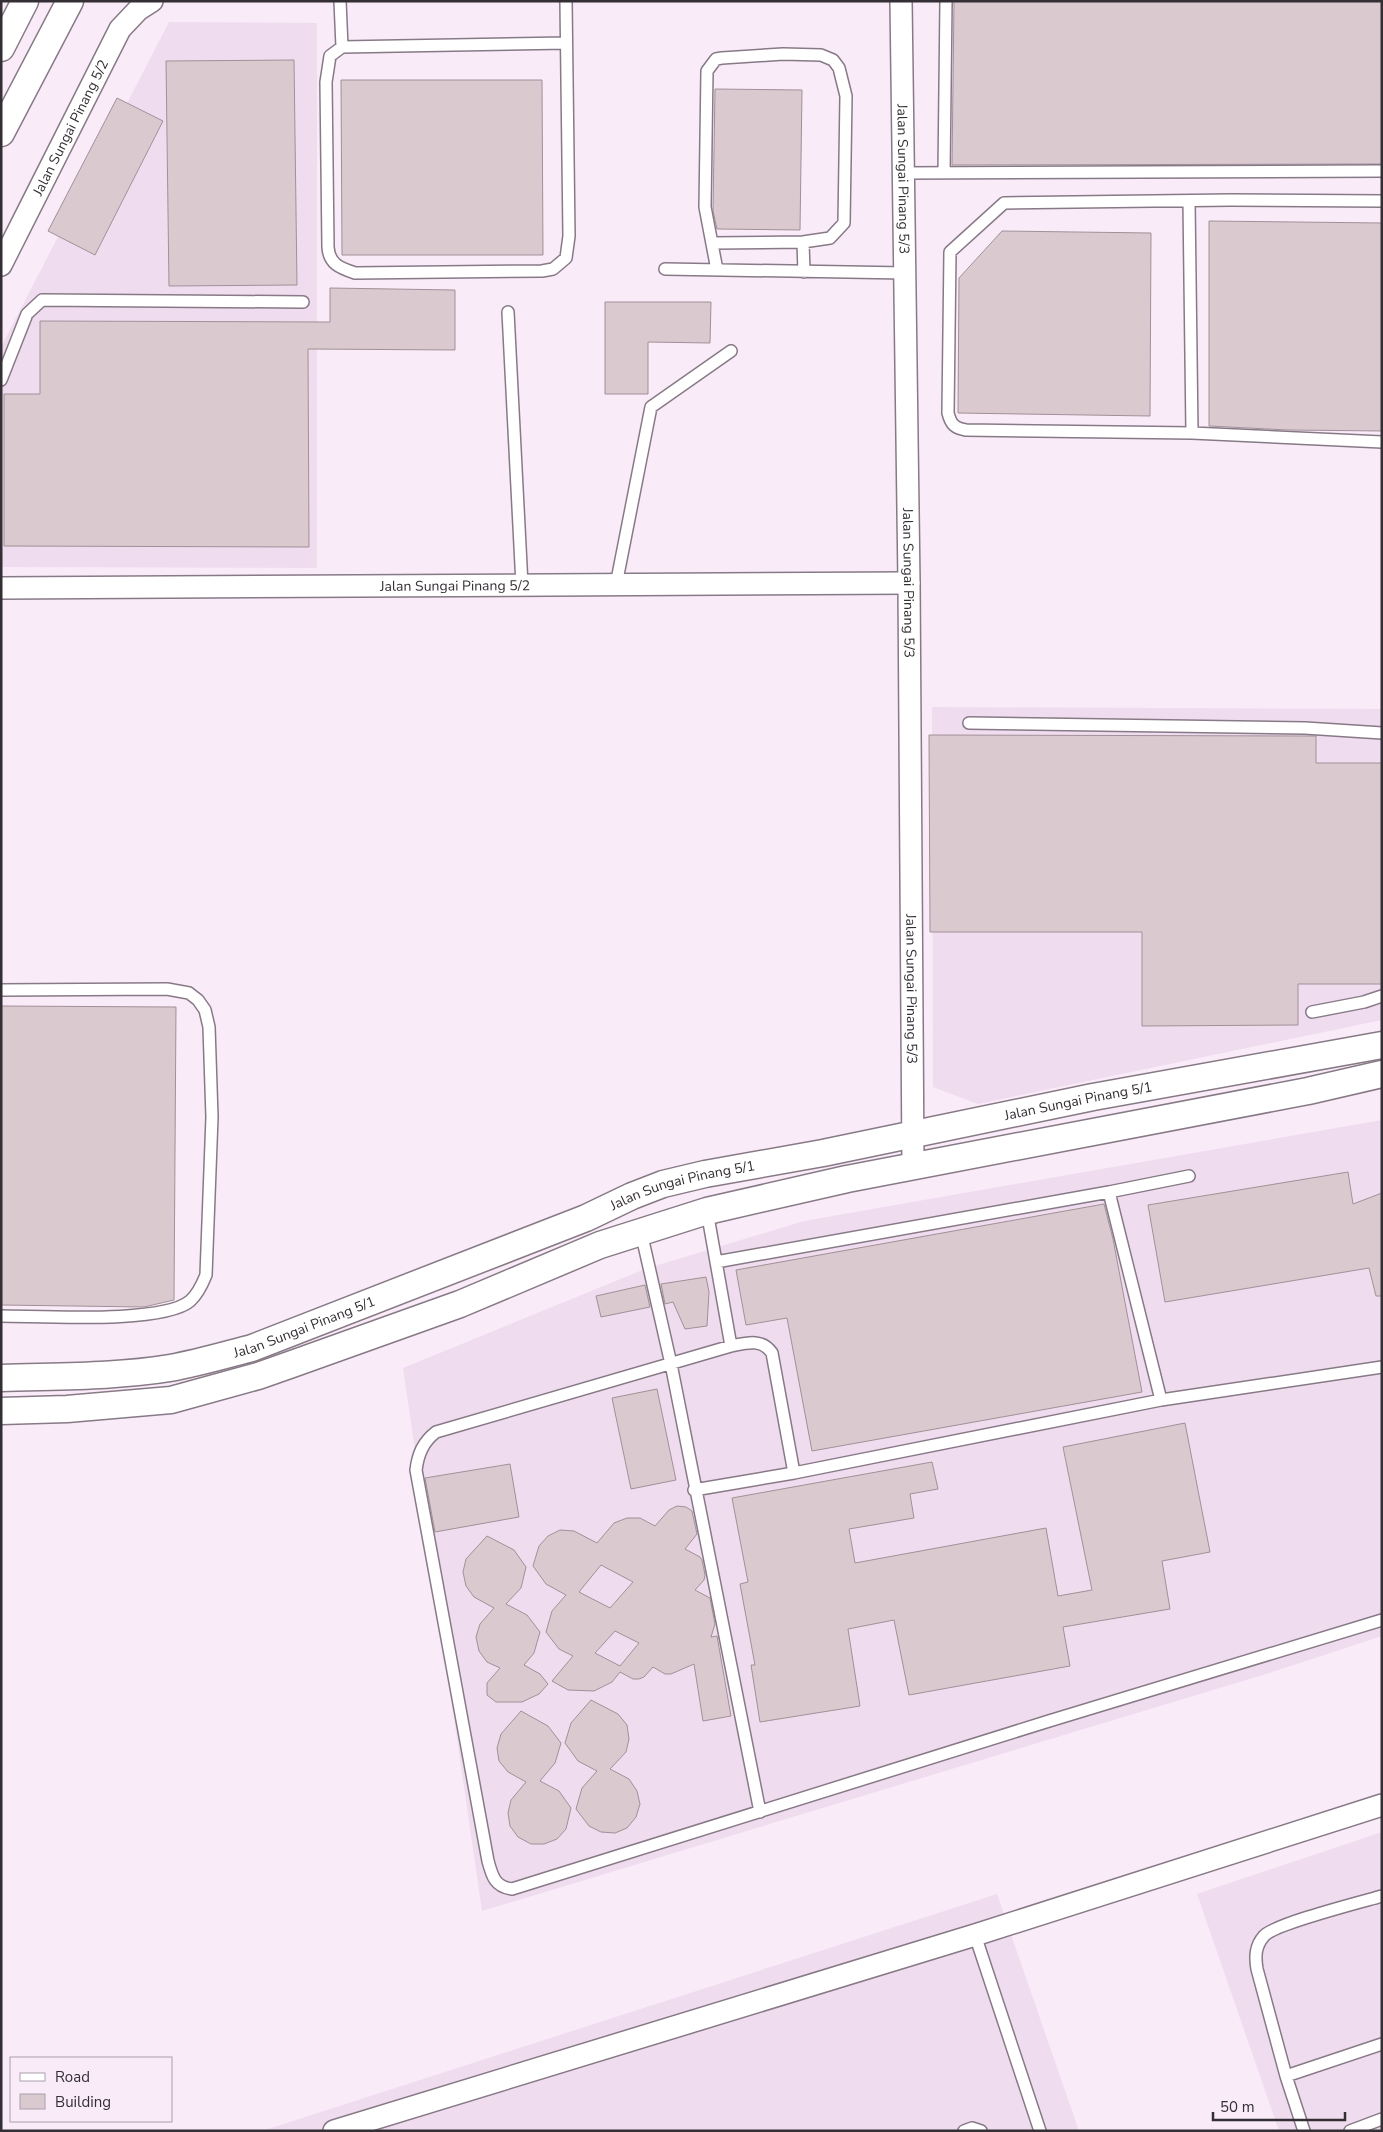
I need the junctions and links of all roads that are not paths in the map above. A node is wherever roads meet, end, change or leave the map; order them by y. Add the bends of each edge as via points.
1 (25, 1) edge
2 (70, 1) edge
3 (152, 1) edge
4 (340, 1) edge
5 (566, 1) edge
6 (901, 1) edge
7 (946, 1) edge
8 (566, 43) junction
9 (1, 48) edge
10 (342, 48) junction
11 (1, 133) edge
12 (1382, 171) edge
13 (903, 173) junction
14 (944, 173) junction
15 (1189, 201) junction
16 (1382, 201) edge
17 (803, 242) junction
18 (713, 243) junction
19 (1, 265) edge
20 (665, 269) dead end
21 (716, 270) junction
22 (804, 272) junction
23 (904, 274) junction
24 (303, 302) dead end
25 (508, 312) dead end
26 (731, 351) dead end
27 (1, 380) edge
28 (1192, 433) junction
29 (1382, 442) edge
30 (909, 583) junction
31 (616, 584) junction
32 (522, 585) junction
33 (1, 588) edge
34 (969, 723) dead end
35 (1382, 732) edge
36 (1, 990) edge
37 (1382, 996) edge
38 (1312, 1012) dead end
39 (1382, 1045) edge
40 (1382, 1074) edge
41 (913, 1135) junction
42 (913, 1166) junction
43 (1189, 1176) dead end
44 (1109, 1192) junction
45 (707, 1211) junction
46 (641, 1232) junction
47 (716, 1262) junction
48 (1, 1316) edge
49 (731, 1346) junction
50 (671, 1364) junction
51 (1382, 1367) edge
52 (1, 1378) edge
53 (1160, 1400) junction
54 (1, 1411) edge
55 (794, 1473) junction
56 (694, 1490) junction
57 (1382, 1620) edge
58 (1382, 1805) edge
59 (760, 1812) junction
60 (1382, 1896) edge
61 (975, 1935) junction
62 (1382, 2044) edge
63 (1286, 2076) junction
64 (1382, 2119) edge
65 (334, 2131) edge
66 (964, 2131) edge
67 (981, 2131) edge
68 (1040, 2131) edge
69 (1304, 2131) edge
70 (1350, 2131) edge

1 - 9 street
2 - 11 street
3 - 19 street, Jalan Sungai Pinang 5/2 via 120,29
4 - 10 lane
5 - 8 lane
6 - 13 street, Jalan Sungai Pinang 5/3
7 - 14 lane
8 - 10 lane
8 - 10 lane via 569,236 566,258 553,269 542,271 355,273 337,266 329,255 328,247 326,82 330,56
12 - 14 lane
13 - 14 lane
13 - 23 street, Jalan Sungai Pinang 5/3
15 - 16 lane
15 - 28 lane
15 - 28 lane via 1004,203 950,252 948,413 956,428 966,430
17 - 18 lane
17 - 18 lane via 830,238 844,223 846,96 840,68 821,54 722,58 707,71 705,207
17 - 22 lane
18 - 21 lane
20 - 21 lane
21 - 22 lane
22 - 23 lane
23 - 30 street, Jalan Sungai Pinang 5/3
24 - 27 lane via 42,300 27,314
25 - 32 lane
26 - 31 lane via 651,407
28 - 29 lane
30 - 31 street, Jalan Sungai Pinang 5/2
30 - 41 street, Jalan Sungai Pinang 5/3
31 - 32 street, Jalan Sungai Pinang 5/2
32 - 33 street, Jalan Sungai Pinang 5/2
34 - 35 lane
36 - 48 lane via 124,988 189,993 205,1010 209,1027 212,1117 206,1275 190,1302 158,1314
37 - 38 lane
39 - 41 street, Jalan Sungai Pinang 5/1 via 1093,1097
40 - 42 street, Jalan Sungai Pinang 5/1
41 - 42 street, Jalan Sungai Pinang 5/3
41 - 52 street, Jalan Sungai Pinang 5/1 via 664,1184 586,1218 252,1348 202,1362 122,1373
42 - 45 street, Jalan Sungai Pinang 5/1
43 - 44 lane
44 - 47 lane
44 - 53 lane
45 - 46 street, Jalan Sungai Pinang 5/1
45 - 47 lane
46 - 50 lane
46 - 54 street, Jalan Sungai Pinang 5/1 via 600,1245 460,1304 258,1376 171,1400
47 - 49 lane
49 - 50 lane
49 - 55 lane via 754,1342 765,1346 772,1354
50 - 56 lane
50 - 59 lane via 436,1432 428,1438 417,1459 416,1470 488,1862 493,1878 500,1886 512,1889
51 - 53 lane
53 - 55 lane
55 - 56 lane
56 - 59 lane
57 - 59 lane
58 - 61 street
60 - 63 lane via 1270,1929 1258,1944 1257,1969
61 - 65 street
61 - 68 lane
62 - 63 lane
63 - 69 lane
64 - 70 lane
66 - 67 lane via 972,2128

